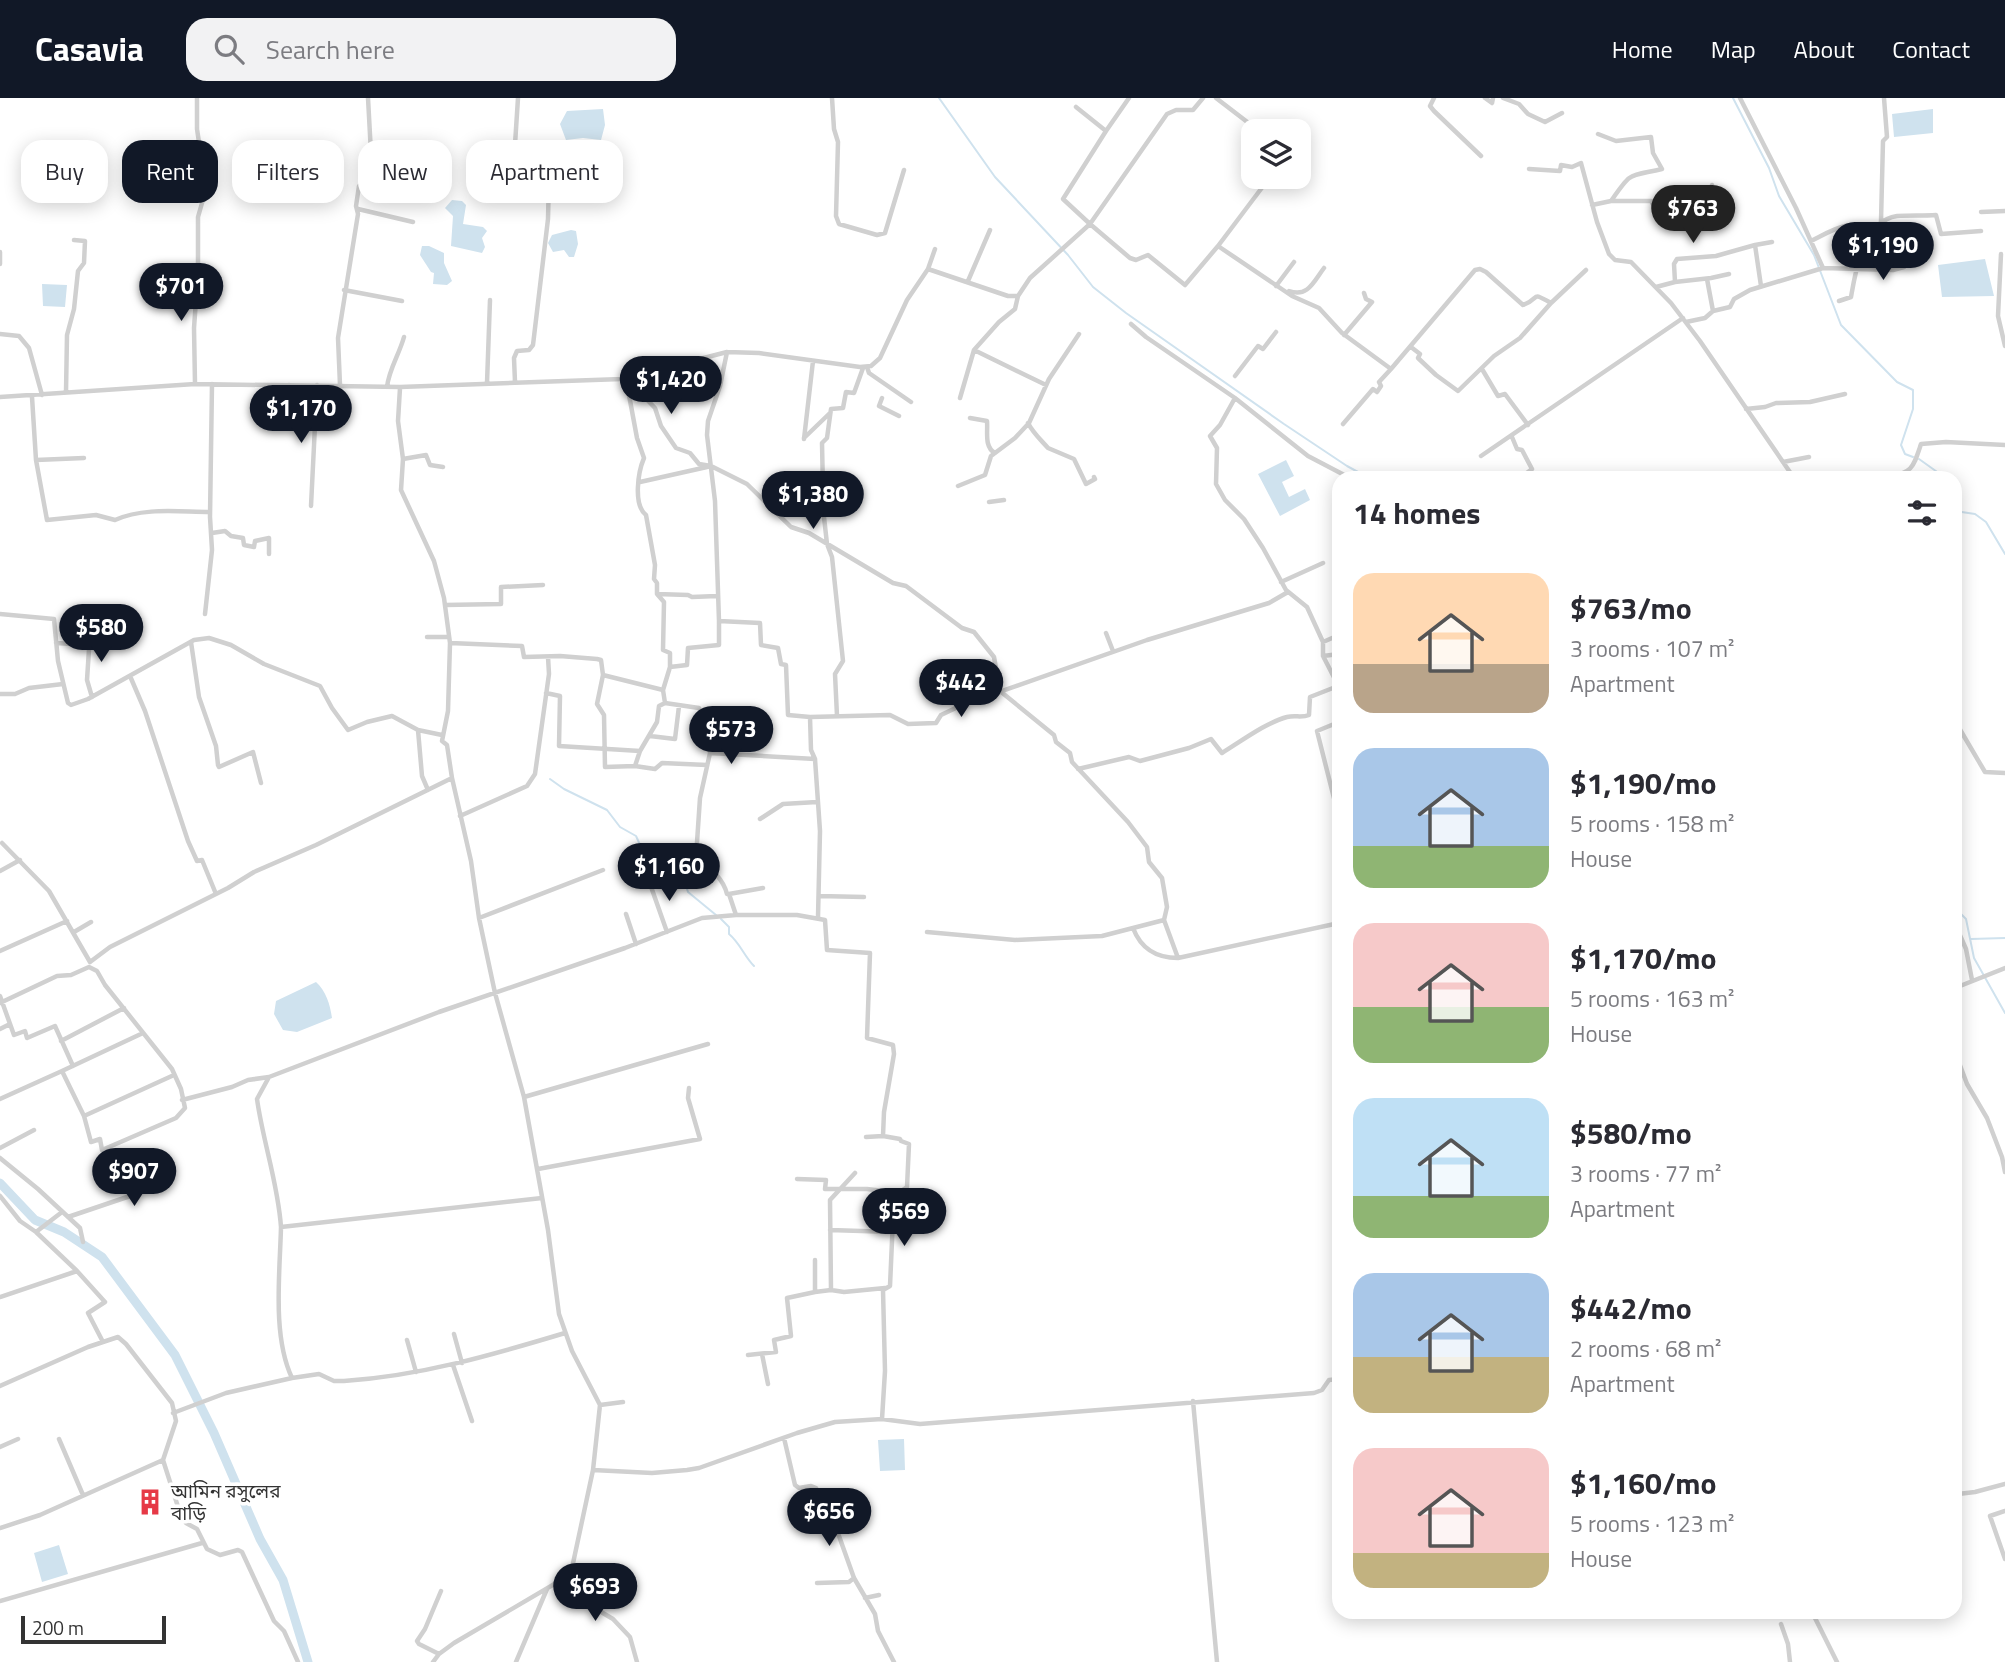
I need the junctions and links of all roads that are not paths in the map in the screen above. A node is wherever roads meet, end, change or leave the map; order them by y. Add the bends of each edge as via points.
1 (197, 98) edge
2 (368, 98) edge
3 (519, 98) edge
4 (832, 98) edge
5 (1129, 98) edge
6 (1203, 98) edge
7 (1216, 98) edge
8 (1434, 98) edge
9 (1485, 98) edge
10 (1493, 98) edge
11 (1503, 98) edge
12 (1884, 98) edge
13 (1742, 99) edge
14 (1076, 107) dead end
15 (1562, 113) dead end
16 (1243, 119) edge
17 (1106, 131) junction
18 (1598, 134) dead end
19 (372, 140) edge
20 (1481, 156) dead end
21 (1529, 169) dead end
22 (904, 170) dead end
23 (1712, 185) dead end
24 (1261, 189) edge
25 (358, 193) edge
26 (1611, 201) junction
27 (1592, 205) junction
28 (358, 209) junction
29 (2005, 211) edge
30 (1981, 212) dead end
31 (413, 222) dead end
32 (1881, 222) junction
33 (1090, 224) junction
34 (1876, 227) junction
35 (990, 230) dead end
36 (1981, 231) dead end
37 (74, 240) dead end
38 (1811, 241) junction
39 (1772, 242) dead end
40 (1755, 245) junction
41 (1218, 246) junction
42 (935, 248) dead end
43 (0, 252) edge
44 (2001, 254) dead end
45 (1294, 262) dead end
46 (0, 264) edge
47 (1904, 267) dead end
48 (1324, 268) dead end
49 (1823, 268) junction
50 (928, 269) junction
51 (1586, 270) dead end
52 (1858, 270) junction
53 (1728, 274) dead end
54 (1707, 279) junction
55 (968, 281) junction
56 (1675, 282) junction
57 (1276, 286) junction
58 (1760, 286) junction
59 (1656, 288) junction
60 (344, 289) junction
61 (1285, 292) junction
62 (1364, 293) dead end
63 (1018, 296) junction
64 (490, 300) dead end
65 (402, 301) dead end
66 (1839, 301) dead end
67 (1551, 303) junction
68 (1713, 311) junction
69 (1684, 320) junction
70 (1131, 324) dead end
71 (1276, 332) dead end
72 (0, 334) edge
73 (1079, 334) dead end
74 (1659, 334) dead end
75 (1344, 335) junction
76 (404, 337) dead end
77 (2005, 346) edge
78 (1411, 347) junction
79 (974, 350) junction
80 (727, 352) junction
81 (813, 361) junction
82 (865, 367) junction
83 (1391, 369) junction
84 (1482, 369) junction
85 (1235, 376) dead end
86 (626, 378) junction
87 (515, 382) junction
88 (487, 383) junction
89 (195, 384) junction
90 (212, 384) junction
91 (289, 385) junction
92 (317, 385) junction
93 (340, 385) junction
94 (1046, 385) junction
95 (387, 387) junction
96 (400, 387) junction
97 (66, 392) junction
98 (1845, 394) dead end
99 (42, 395) junction
100 (0, 397) edge
101 (32, 397) junction
102 (882, 398) dead end
103 (960, 398) dead end
104 (1235, 398) junction
105 (911, 402) dead end
106 (1745, 409) junction
107 (830, 413) junction
108 (899, 416) dead end
109 (970, 418) dead end
110 (288, 421) dead end
111 (1028, 423) junction
112 (1343, 424) dead end
113 (1528, 425) junction
114 (1513, 434) junction
115 (2005, 445) edge
116 (995, 453) junction
117 (1481, 456) dead end
118 (1810, 457) dead end
119 (84, 458) dead end
120 (404, 458) junction
121 (36, 460) junction
122 (1783, 462) junction
123 (711, 466) junction
124 (443, 467) dead end
125 (1337, 471) edge
126 (1529, 471) edge
127 (1789, 471) edge
128 (1909, 471) edge
129 (1094, 477) dead end
130 (640, 482) junction
131 (958, 486) dead end
132 (1004, 500) dead end
133 (989, 502) dead end
134 (311, 506) dead end
135 (211, 512) junction
136 (212, 533) junction
137 (827, 544) junction
138 (269, 554) dead end
139 (1323, 563) dead end
140 (1281, 582) junction
141 (543, 585) dead end
142 (1288, 592) junction
143 (657, 594) junction
144 (717, 596) junction
145 (445, 605) junction
146 (0, 614) edge
147 (205, 614) dead end
148 (719, 621) junction
149 (1106, 633) dead end
150 (90, 634) dead end
151 (427, 637) dead end
152 (1332, 638) edge
153 (450, 640) junction
154 (191, 642) junction
155 (1323, 642) junction
156 (56, 643) junction
157 (90, 645) junction
158 (1113, 651) junction
159 (1332, 655) edge
160 (1323, 656) junction
161 (548, 657) junction
162 (670, 667) junction
163 (603, 675) junction
164 (1332, 675) edge
165 (130, 676) junction
166 (63, 684) junction
167 (1332, 689) edge
168 (663, 690) junction
169 (1000, 691) junction
170 (547, 693) junction
171 (0, 694) edge
172 (92, 697) junction
173 (665, 703) junction
174 (680, 706) junction
175 (837, 716) junction
176 (810, 717) junction
177 (1332, 725) edge
178 (418, 730) junction
179 (1962, 733) edge
180 (442, 735) junction
181 (649, 736) junction
182 (606, 749) junction
183 (640, 751) junction
184 (710, 753) junction
185 (815, 759) junction
186 (706, 765) junction
187 (635, 766) junction
188 (1079, 769) junction
189 (2005, 773) edge
190 (452, 778) junction
191 (261, 783) dead end
192 (428, 790) junction
193 (1332, 790) edge
194 (817, 802) junction
195 (460, 816) junction
196 (760, 819) dead end
197 (2, 843) edge
198 (656, 849) dead end
199 (696, 857) junction
200 (20, 860) junction
201 (603, 870) dead end
202 (0, 871) edge
203 (649, 881) dead end
204 (763, 888) dead end
205 (216, 894) junction
206 (729, 894) junction
207 (819, 896) junction
208 (864, 897) dead end
209 (625, 914) dead end
210 (736, 915) junction
211 (818, 917) junction
212 (478, 918) junction
213 (1164, 920) junction
214 (67, 921) junction
215 (91, 922) dead end
216 (1332, 925) edge
217 (1133, 928) junction
218 (74, 932) junction
219 (667, 932) junction
220 (927, 932) dead end
221 (1962, 940) edge
222 (636, 944) junction
223 (0, 951) edge
224 (1178, 958) junction
225 (90, 965) junction
226 (2005, 968) edge
227 (1972, 980) junction
228 (1962, 985) edge
229 (495, 993) junction
230 (1, 1000) edge
231 (124, 1008) junction
232 (10, 1024) junction
233 (0, 1029) edge
234 (143, 1032) junction
235 (61, 1041) junction
236 (708, 1044) dead end
237 (73, 1066) junction
238 (62, 1071) junction
239 (1962, 1071) edge
240 (174, 1075) junction
241 (269, 1077) junction
242 (689, 1088) dead end
243 (524, 1097) junction
244 (0, 1099) edge
245 (182, 1100) junction
246 (84, 1116) junction
247 (34, 1130) dead end
248 (883, 1136) junction
249 (866, 1138) dead end
250 (0, 1148) edge
251 (126, 1156) dead end
252 (0, 1158) edge
253 (538, 1169) junction
254 (2005, 1172) edge
255 (855, 1173) dead end
256 (797, 1179) dead end
257 (841, 1189) junction
258 (901, 1193) junction
259 (0, 1196) edge
260 (542, 1198) junction
261 (62, 1212) junction
262 (68, 1217) junction
263 (281, 1227) junction
264 (830, 1230) junction
265 (36, 1231) junction
266 (892, 1232) junction
267 (83, 1242) dead end
268 (815, 1260) dead end
269 (77, 1270) junction
270 (886, 1288) junction
271 (831, 1290) junction
272 (815, 1292) junction
273 (0, 1297) edge
274 (565, 1333) junction
275 (454, 1334) dead end
276 (407, 1340) dead end
277 (103, 1342) junction
278 (762, 1354) junction
279 (748, 1355) dead end
280 (462, 1363) junction
281 (453, 1365) junction
282 (416, 1372) junction
283 (292, 1378) junction
284 (1332, 1380) edge
285 (768, 1384) dead end
286 (0, 1386) edge
287 (1193, 1401) junction
288 (624, 1402) dead end
289 (600, 1405) junction
290 (173, 1413) junction
291 (882, 1419) junction
292 (472, 1421) dead end
293 (784, 1438) junction
294 (19, 1439) dead end
295 (59, 1439) dead end
296 (0, 1447) edge
297 (163, 1460) junction
298 (593, 1470) junction
299 (2005, 1484) edge
300 (1962, 1494) edge
301 (83, 1495) junction
302 (2005, 1511) edge
303 (0, 1528) edge
304 (202, 1543) junction
305 (2005, 1559) edge
306 (568, 1576) junction
307 (854, 1578) junction
308 (817, 1583) dead end
309 (547, 1589) junction
310 (441, 1591) dead end
311 (879, 1595) dead end
312 (865, 1598) junction
313 (0, 1601) edge
314 (1816, 1619) edge
315 (1781, 1624) dead end
316 (439, 1654) junction
317 (298, 1662) edge
318 (433, 1662) edge
319 (516, 1662) edge
320 (637, 1662) edge
321 (894, 1662) edge
322 (1217, 1662) edge
323 (1790, 1662) edge
324 (1837, 1662) edge

1 - 89 street via 206,189 198,217
2 - 19 street
3 - 87 street via 514,160 546,170 549,178 533,345 517,351
4 - 22 street via 838,142 839,224 885,233
5 - 17 street
6 - 33 street via 1194,110 1167,114
7 - 16 street
8 - 20 street via 1430,106 1434,111
9 - 10 street via 1492,103
11 - 15 street via 1545,122
12 - 32 street via 1887,136 1883,141
13 - 38 street
14 - 17 street
17 - 33 street via 1063,199
18 - 26 street via 1616,141 1651,137 1662,169 1632,174
21 - 27 street via 1560,171 1561,165 1581,163
23 - 26 street via 1709,197 1685,199 1656,210 1651,201
24 - 41 street
25 - 28 street
26 - 27 street
27 - 59 street via 1609,254 1615,260 1631,262
28 - 31 street
28 - 60 street
29 - 30 street
32 - 34 street
32 - 36 street via 1898,216 1936,215 1941,234
33 - 41 street via 1130,258 1148,255 1185,285
33 - 63 street via 1030,278
34 - 38 street via 1842,225
34 - 52 street
35 - 55 street
37 - 97 street via 85,241 85,252 67,335
38 - 49 street
39 - 40 street
40 - 56 street via 1716,256 1677,259
40 - 58 street
41 - 57 street
42 - 50 street
43 - 46 street
44 - 77 street via 1998,316
45 - 57 street
47 - 52 street
48 - 61 street via 1305,292
49 - 52 street
49 - 58 street
50 - 55 street
50 - 82 street via 907,300 880,358
51 - 67 street
52 - 66 street via 1852,297
53 - 54 street
54 - 56 street
54 - 68 street
55 - 63 street
56 - 59 street
57 - 61 street
58 - 68 street via 1734,299 1730,307
59 - 69 street
60 - 65 street
60 - 93 street via 338,338
61 - 75 street via 1319,308
62 - 75 street via 1373,302
63 - 79 street via 1014,309
64 - 88 street
67 - 78 street via 1536,295 1523,305 1486,272 1475,270
67 - 84 street via 1520,338
68 - 69 street via 1705,318
69 - 74 street
69 - 106 street
69 - 113 street
70 - 104 street
71 - 85 street via 1263,349 1254,349
72 - 99 street via 19,336 29,348
73 - 94 street
75 - 83 street
76 - 95 street via 389,370
78 - 83 street
78 - 84 street via 1436,376 1458,391
79 - 94 street
79 - 103 street
80 - 81 street
80 - 86 street
80 - 123 street via 708,421
81 - 82 street
81 - 107 street via 804,439
82 - 105 street
82 - 107 street via 854,393 846,392 843,408
83 - 112 street via 1377,392 1373,389
84 - 113 street via 1498,396 1505,394
86 - 87 street
86 - 123 street via 655,408 676,448 690,453 699,464
86 - 130 street via 644,458
87 - 88 street
88 - 96 street
89 - 90 street
89 - 97 street
90 - 91 street
90 - 135 street
91 - 92 street
91 - 110 street
92 - 93 street
92 - 134 street
93 - 95 street
94 - 111 street
95 - 96 street
96 - 120 street via 398,421
97 - 99 street
98 - 106 street
99 - 101 street
100 - 101 street
101 - 121 street
102 - 108 street via 879,406
104 - 125 street via 1308,456
104 - 140 street via 1210,436 1217,448 1216,484
106 - 122 street
107 - 137 street via 827,438 822,443
109 - 116 street via 987,421 987,442
111 - 116 street
111 - 129 street via 1048,448 1076,461 1086,484
113 - 114 street
114 - 117 street
114 - 126 street via 1511,439 1522,450
115 - 128 street via 1921,444
116 - 131 street via 985,475
118 - 122 street
119 - 121 street
120 - 124 street via 426,455 430,465
120 - 145 street via 401,490 434,561
121 - 135 street via 47,520
122 - 127 street
123 - 130 street
123 - 137 street via 747,484 791,527
123 - 144 street
130 - 143 street via 638,503 649,527
132 - 133 street
135 - 136 street
136 - 138 street via 225,531 254,547 255,541 269,538
136 - 147 street
137 - 169 street via 906,586 974,632 994,657
137 - 175 street via 843,662 835,674
139 - 140 street
140 - 142 street
141 - 145 street via 501,587 501,604
142 - 155 street via 1307,607
142 - 158 street via 1269,603
143 - 144 street
143 - 162 street via 664,602 663,650 670,653
144 - 148 street
145 - 153 street
146 - 156 street via 54,619
148 - 162 street via 719,645 688,648 687,665
148 - 176 street via 760,623 761,645 778,648 781,664 786,666 788,715
149 - 158 street
150 - 157 street
151 - 153 street
152 - 155 street
153 - 161 street via 522,646 523,657
153 - 180 street via 448,711
154 - 165 street
154 - 178 street via 209,638 231,645 320,686 348,730 392,716
154 - 191 street via 199,697 218,765 253,752
155 - 160 street
156 - 157 street
156 - 166 street
157 - 172 street via 87,680
158 - 169 street
159 - 160 street
160 - 164 street
161 - 163 street via 601,660
161 - 170 street
162 - 168 street
163 - 168 street
163 - 182 street via 597,704 604,715
165 - 172 street
165 - 205 street via 188,841 197,861 202,860
166 - 171 street
166 - 172 street via 72,705
167 - 188 street via 1310,697 1309,715 1274,722 1222,753 1207,739 1140,761 1129,757
168 - 173 street
169 - 175 street via 941,715 936,723 908,724 890,715
169 - 188 street via 1054,734
170 - 182 street via 560,696 559,746
170 - 195 street via 535,774 527,786
173 - 174 street
173 - 181 street via 659,706
174 - 181 street via 675,739
174 - 184 street via 701,710
175 - 176 street
176 - 185 street
177 - 193 street via 1317,731
178 - 180 street
178 - 192 street via 422,776
179 - 189 street via 1985,772
180 - 190 street
181 - 183 street
182 - 183 street
182 - 187 street via 605,767
183 - 187 street
184 - 185 street
184 - 186 street
185 - 194 street
186 - 187 street
186 - 199 street
188 - 213 street via 1147,847 1149,862 1163,878
190 - 192 street
190 - 195 street
192 - 205 street
194 - 196 street via 783,804
194 - 207 street
195 - 212 street
197 - 200 street
198 - 199 street
199 - 206 street
200 - 202 street
200 - 214 street via 49,891
201 - 212 street
203 - 219 street
204 - 206 street
205 - 225 street via 110,947
206 - 210 street
207 - 208 street
207 - 211 street
209 - 222 street
210 - 211 street
210 - 219 street via 702,918
211 - 248 street via 825,920 828,950 870,953 867,1038 893,1045 894,1054
212 - 229 street
213 - 217 street
213 - 224 street
214 - 218 street
214 - 223 street
215 - 218 street
216 - 224 street
217 - 220 street via 1102,936 1015,940
217 - 224 street via 1141,945 1155,954
218 - 225 street
219 - 222 street
221 - 227 street
222 - 229 street
225 - 230 street
225 - 231 street
226 - 227 street
227 - 228 street
229 - 241 street
229 - 243 street
230 - 232 street
231 - 234 street
231 - 235 street
232 - 233 street
232 - 235 street via 14,1035 25,1031 27,1038 55,1026
234 - 237 street
234 - 240 street
235 - 237 street
236 - 243 street
237 - 238 street
238 - 244 street
238 - 246 street
239 - 254 street via 1987,1118
240 - 245 street
240 - 246 street
241 - 245 street
241 - 263 street via 257,1099
242 - 253 street via 699,1139
243 - 253 street
245 - 246 street via 186,1108 176,1118 102,1150 100,1139 91,1142
247 - 250 street
248 - 249 street
248 - 258 street via 909,1144 907,1187
251 - 262 street via 136,1194
252 - 261 street
253 - 260 street
255 - 257 street
256 - 257 street via 826,1180 825,1189
257 - 258 street
257 - 264 street via 830,1200
258 - 266 street via 894,1196
259 - 265 street via 20,1221
260 - 263 street
260 - 274 street
261 - 262 street
261 - 265 street
262 - 267 street via 80,1228
263 - 283 street via 280,1324
264 - 266 street
264 - 271 street
265 - 269 street
266 - 270 street via 890,1286
268 - 272 street
269 - 273 street
269 - 277 street via 105,1302 88,1313
270 - 271 street
270 - 291 street via 882,1293
271 - 272 street
272 - 278 street via 787,1298 791,1336 775,1340 776,1352
274 - 280 street
274 - 289 street
275 - 280 street
276 - 282 street
277 - 286 street
277 - 290 street via 118,1337 126,1344 172,1403
278 - 279 street
278 - 285 street
280 - 281 street
281 - 282 street
281 - 292 street
282 - 283 street via 344,1381 318,1374
283 - 290 street via 226,1393
284 - 287 street via 1314,1393
287 - 291 street via 920,1424
287 - 322 street
288 - 289 street
289 - 298 street
290 - 297 street via 176,1421
291 - 293 street via 835,1422
293 - 298 street via 699,1468 652,1473
293 - 307 street via 794,1485 816,1488
294 - 296 street
295 - 301 street
297 - 301 street
297 - 304 street via 179,1510 197,1529
298 - 306 street
299 - 300 street
301 - 303 street
302 - 305 street via 1990,1516
304 - 313 street
304 - 317 street via 220,1555 242,1552
306 - 309 street
306 - 320 street via 591,1606 613,1619 630,1637
307 - 308 street
307 - 312 street
309 - 316 street
309 - 319 street
310 - 316 street via 417,1641
311 - 312 street
312 - 321 street
314 - 324 street
315 - 323 street
316 - 318 street

